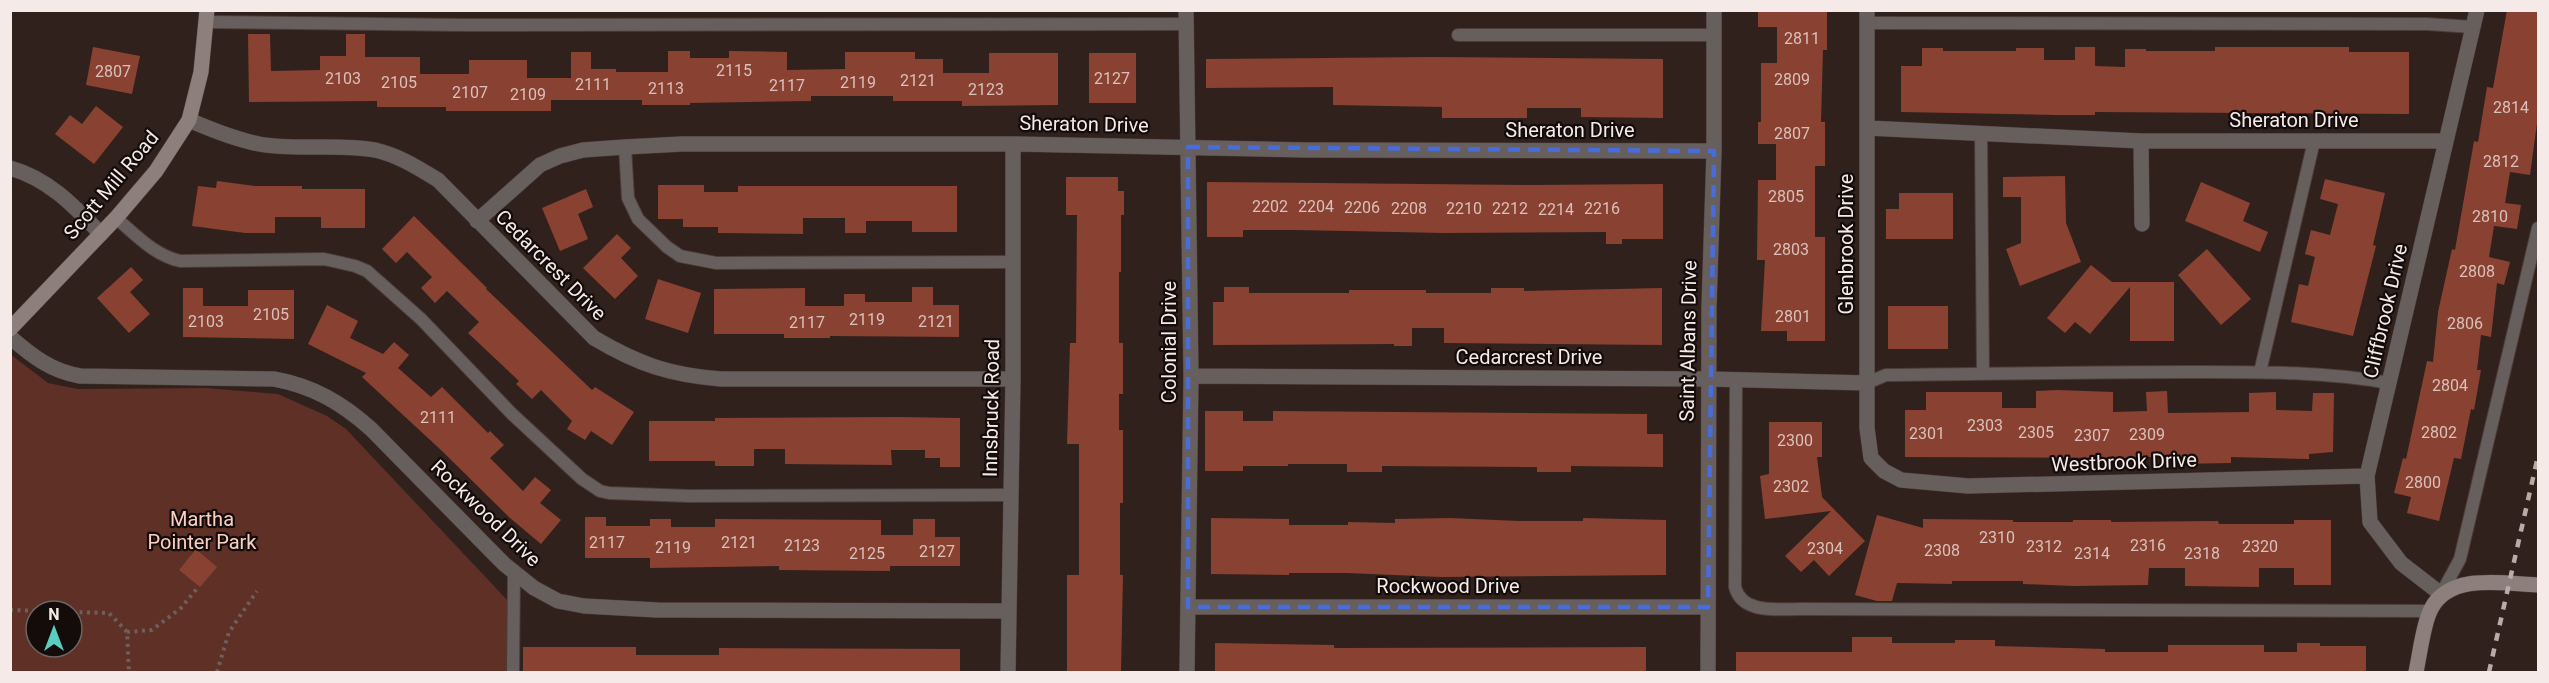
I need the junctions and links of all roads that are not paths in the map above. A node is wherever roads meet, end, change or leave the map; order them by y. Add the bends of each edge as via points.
1 (1714, 10) edge
2 (2477, 10) edge
3 (207, 16) edge
4 (1186, 17) edge
5 (1867, 17) edge
6 (2473, 27) junction
7 (1458, 35) dead end
8 (1714, 35) junction
9 (189, 120) junction
10 (1867, 128) junction
11 (1981, 133) junction
12 (2141, 141) junction
13 (2314, 141) junction
14 (2446, 141) junction
15 (1013, 144) junction
16 (625, 147) junction
17 (1188, 147) junction
18 (1714, 151) junction
19 (10, 168) edge
20 (116, 218) junction
21 (477, 220) junction
22 (2142, 224) dead end
23 (2538, 228) edge
24 (100, 234) junction
25 (1013, 261) junction
26 (10, 329) edge
27 (10, 337) edge
28 (2260, 372) junction
29 (1983, 374) junction
30 (1191, 376) junction
31 (1013, 379) junction
32 (1708, 379) junction
33 (1736, 380) junction
34 (1867, 383) junction
35 (2389, 383) junction
36 (1884, 471) joint
37 (2367, 476) junction
38 (1010, 495) junction
39 (514, 572) junction
40 (2538, 585) edge
41 (2441, 594) junction
42 (1188, 607) junction
43 (1708, 607) junction
44 (1008, 610) junction
45 (2430, 610) junction
46 (513, 672) edge
47 (1008, 672) edge
48 (1187, 672) edge
49 (1708, 672) edge
50 (2415, 672) edge

1 - 8 street, Saint Albans Drive
2 - 6 street, Cliffbrook Drive
3 - 4 lane via 464,25
3 - 9 street, Scott Mill Road via 201,72
4 - 17 street, Colonial Drive
5 - 6 lane
5 - 10 street, Glenbrook Drive
6 - 14 street, Cliffbrook Drive
7 - 8 lane
8 - 18 street, Saint Albans Drive
9 - 20 street, Scott Mill Road via 156,171
9 - 21 street, Cedarcrest Drive via 228,137 261,145 377,150 438,180
10 - 11 street, Sheraton Drive
10 - 34 street, Glenbrook Drive
11 - 12 street, Sheraton Drive
11 - 29 lane
12 - 13 street, Sheraton Drive
12 - 22 street
13 - 14 street, Sheraton Drive
13 - 28 lane
14 - 35 street, Cliffbrook Drive
15 - 16 street, Sheraton Drive
15 - 17 street, Sheraton Drive
15 - 25 street, Innsbruck Road
16 - 21 street, Sheraton Drive via 583,150 540,165
16 - 25 lane via 632,208 652,234 680,256 716,262
17 - 18 street, Sheraton Drive
17 - 30 street, Colonial Drive
18 - 32 street, Saint Albans Drive
19 - 24 street via 50,186 71,202
20 - 24 street, Scott Mill Road
20 - 38 lane via 156,252 180,261 324,259 367,271 421,319 512,414 600,491 689,496
21 - 31 street, Cedarcrest Drive via 594,338 623,355 667,371 721,379
23 - 41 lane via 2460,559
24 - 26 street, Scott Mill Road
25 - 31 street, Innsbruck Road
27 - 39 street, Rockwood Drive via 41,363 66,374 274,379 319,392 371,429
28 - 29 lane
28 - 35 lane via 2352,376
29 - 34 lane via 1886,375
30 - 32 street, Cedarcrest Drive
30 - 42 street, Colonial Drive
31 - 38 street, Innsbruck Road
32 - 33 street, Cedarcrest Drive
32 - 43 street, Saint Albans Drive
33 - 34 street, Cedarcrest Drive
33 - 45 lane via 1735,587 1737,597 1748,605 1769,609
34 - 36 street, Glenbrook Drive via 1871,458
35 - 37 street, Cliffbrook Drive
36 - 37 street, Westbrook Drive via 1901,480 1968,486
37 - 41 street, Cliffbrook Drive via 2370,522 2401,563
38 - 44 street, Innsbruck Road
39 - 44 street, Rockwood Drive via 558,601 584,606 657,610
39 - 46 lane
40 - 41 street via 2477,582
41 - 45 street
42 - 43 street, Rockwood Drive
42 - 48 street, Colonial Drive
43 - 49 street, Saint Albans Drive
44 - 47 street, Innsbruck Road
45 - 50 street

